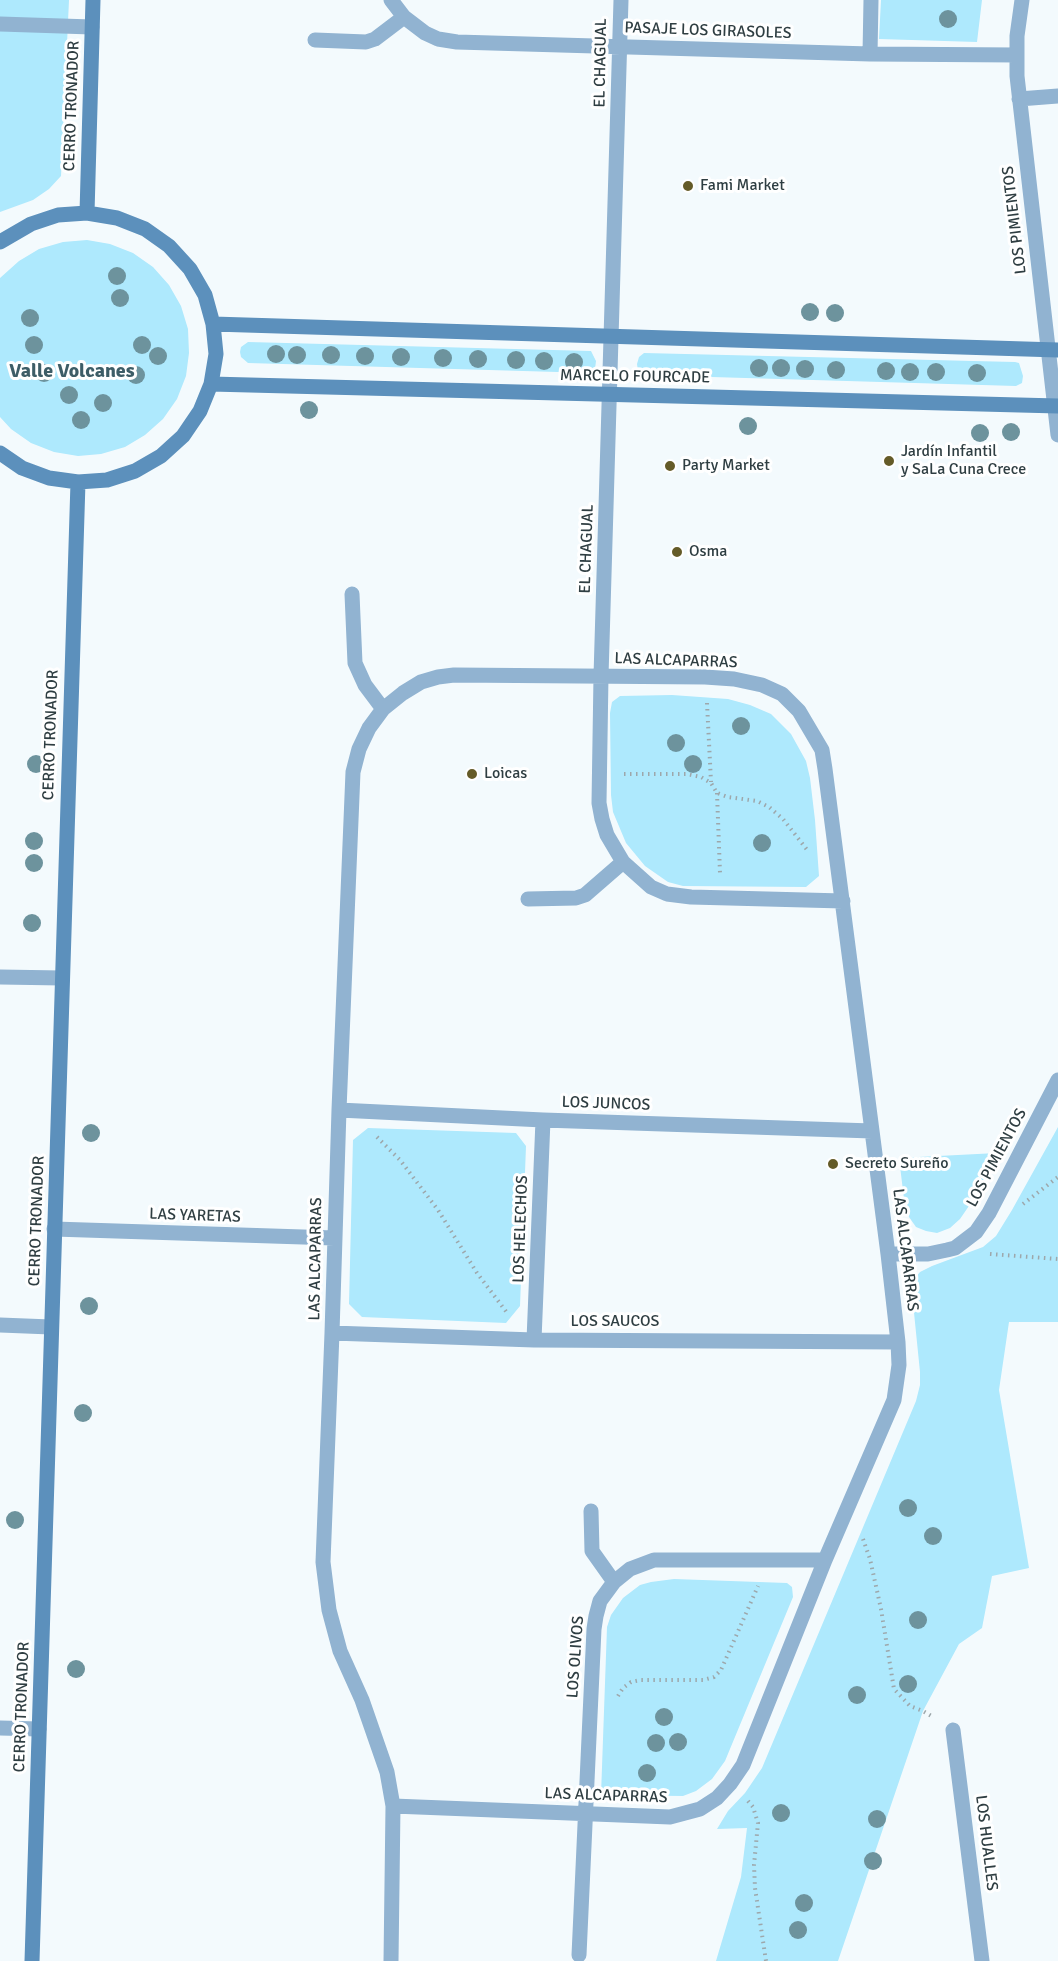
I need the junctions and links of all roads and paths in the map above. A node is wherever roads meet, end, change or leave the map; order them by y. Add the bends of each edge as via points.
1 (93, 0) edge
2 (391, 0) edge
3 (621, 0) edge
4 (871, 0) edge
5 (1022, 0) edge
6 (404, 17) junction
7 (0, 24) edge
8 (92, 27) junction
9 (315, 40) dead end
10 (619, 46) junction
11 (870, 54) junction
12 (1017, 55) junction
13 (1058, 96) edge
14 (1019, 99) junction
15 (87, 213) junction
16 (0, 242) edge
17 (213, 324) junction
18 (612, 337) junction
19 (1053, 350) edge
20 (211, 384) junction
21 (611, 395) junction
22 (1056, 406) edge
23 (1058, 435) edge
24 (0, 453) edge
25 (78, 482) junction
26 (352, 594) dead end
27 (601, 676) junction
28 (705, 677) junction
29 (382, 709) junction
30 (600, 774) junction
31 (711, 783) junction
32 (717, 793) junction
33 (813, 857) dead end
34 (623, 862) junction
35 (721, 898) junction
36 (528, 899) dead end
37 (843, 901) junction
38 (0, 977) edge
39 (62, 978) junction
40 (1058, 1080) edge
41 (339, 1110) junction
42 (543, 1120) junction
43 (872, 1131) junction
44 (375, 1136) dead end
45 (54, 1229) junction
46 (334, 1238) junction
47 (947, 1250) junction
48 (888, 1254) junction
49 (1058, 1258) edge
50 (0, 1325) edge
51 (51, 1327) junction
52 (332, 1333) junction
53 (534, 1340) junction
54 (898, 1342) junction
55 (850, 1501) junction
56 (591, 1511) dead end
57 (769, 1560) junction
58 (825, 1560) junction
59 (614, 1582) junction
60 (618, 1696) dead end
61 (0, 1728) edge
62 (39, 1729) junction
63 (953, 1730) joint
64 (730, 1784) junction
65 (393, 1806) junction
66 (585, 1814) junction
67 (579, 1955) dead end
68 (32, 1961) edge
69 (391, 1961) edge
70 (766, 1961) edge
71 (982, 1961) edge

1 - 8 street, CERRO TRONADOR
2 - 6 street, PASAJE LOS GIRASOLES
3 - 10 street, EL CHAGUAL
4 - 11 street
5 - 12 street, LOS PIMIENTOS
6 - 9 street via 366,42
6 - 10 street, PASAJE LOS GIRASOLES via 425,33 457,42
7 - 8 street
8 - 15 street, CERRO TRONADOR
10 - 11 street, PASAJE LOS GIRASOLES
10 - 18 street, EL CHAGUAL
11 - 12 street, PASAJE LOS GIRASOLES
12 - 14 street, LOS PIMIENTOS
13 - 14 street
14 - 19 street, LOS PIMIENTOS
15 - 16 street via 31,224
15 - 17 street via 117,218 145,229 169,246 190,269 205,295
17 - 18 street
17 - 20 street via 216,354
18 - 19 street
18 - 21 street, EL CHAGUAL
19 - 22 street, LOS PIMIENTOS
20 - 21 street, MARCELO FOURCADE
20 - 25 street via 200,411 161,456 135,471 107,480
21 - 22 street, MARCELO FOURCADE
21 - 27 street, EL CHAGUAL
22 - 23 street, LOS PIMIENTOS
24 - 25 street via 22,468 49,478
25 - 39 street, CERRO TRONADOR
26 - 29 street via 355,663
27 - 28 street, LAS ALCAPARRAS
27 - 29 street, LAS ALCAPARRAS via 438,677 412,687
27 - 30 street, EL CHAGUAL
28 - 31 path
28 - 37 street, LAS ALCAPARRAS via 735,679 782,694 814,733 822,750
29 - 41 street, LAS ALCAPARRAS via 359,749 353,772
30 - 31 path via 687,774
30 - 34 street, EL CHAGUAL via 602,819
31 - 32 path
32 - 33 path via 770,807
32 - 35 path
34 - 35 street, EL CHAGUAL via 667,894
34 - 36 street via 585,896
35 - 37 street, EL CHAGUAL
37 - 43 street, LAS ALCAPARRAS
38 - 39 street
39 - 45 street, CERRO TRONADOR
40 - 47 street, LOS PIMIENTOS via 989,1213 976,1232
41 - 42 street, LOS JUNCOS
41 - 46 street, LAS ALCAPARRAS
42 - 43 street, LOS JUNCOS
42 - 53 street, LOS HELECHOS
43 - 48 street, LAS ALCAPARRAS
44 - 53 path via 400,1160 438,1210 477,1273
45 - 46 street, LAS YARETAS
45 - 51 street, CERRO TRONADOR
46 - 52 street, LAS ALCAPARRAS
47 - 48 street, LOS PIMIENTOS
47 - 49 path
48 - 54 street, LAS ALCAPARRAS
50 - 51 street
51 - 62 street, CERRO TRONADOR
52 - 53 street, LOS SAUCOS
52 - 65 street, LAS ALCAPARRAS via 323,1562 329,1610 340,1651 384,1762
53 - 54 street, LOS SAUCOS
54 - 55 street, LAS ALCAPARRAS via 894,1400
55 - 58 street, LAS ALCAPARRAS
55 - 63 path via 870,1559 894,1689 910,1706
56 - 59 street via 592,1551
57 - 58 street, LOS OLIVOS
57 - 59 street, LOS OLIVOS via 654,1560 630,1569
57 - 60 path via 721,1670 714,1677 641,1680 631,1682
58 - 64 street, LAS ALCAPARRAS via 743,1765
59 - 66 street, LOS OLIVOS via 600,1601 596,1616
61 - 62 street
62 - 68 street, CERRO TRONADOR
63 - 71 street, LOS HUALLES
64 - 66 street, LAS ALCAPARRAS via 717,1798 687,1814
64 - 70 path via 757,1816 755,1888
65 - 66 street, LAS ALCAPARRAS
65 - 69 street, LAS ALCAPARRAS
66 - 67 street, LOS OLIVOS

